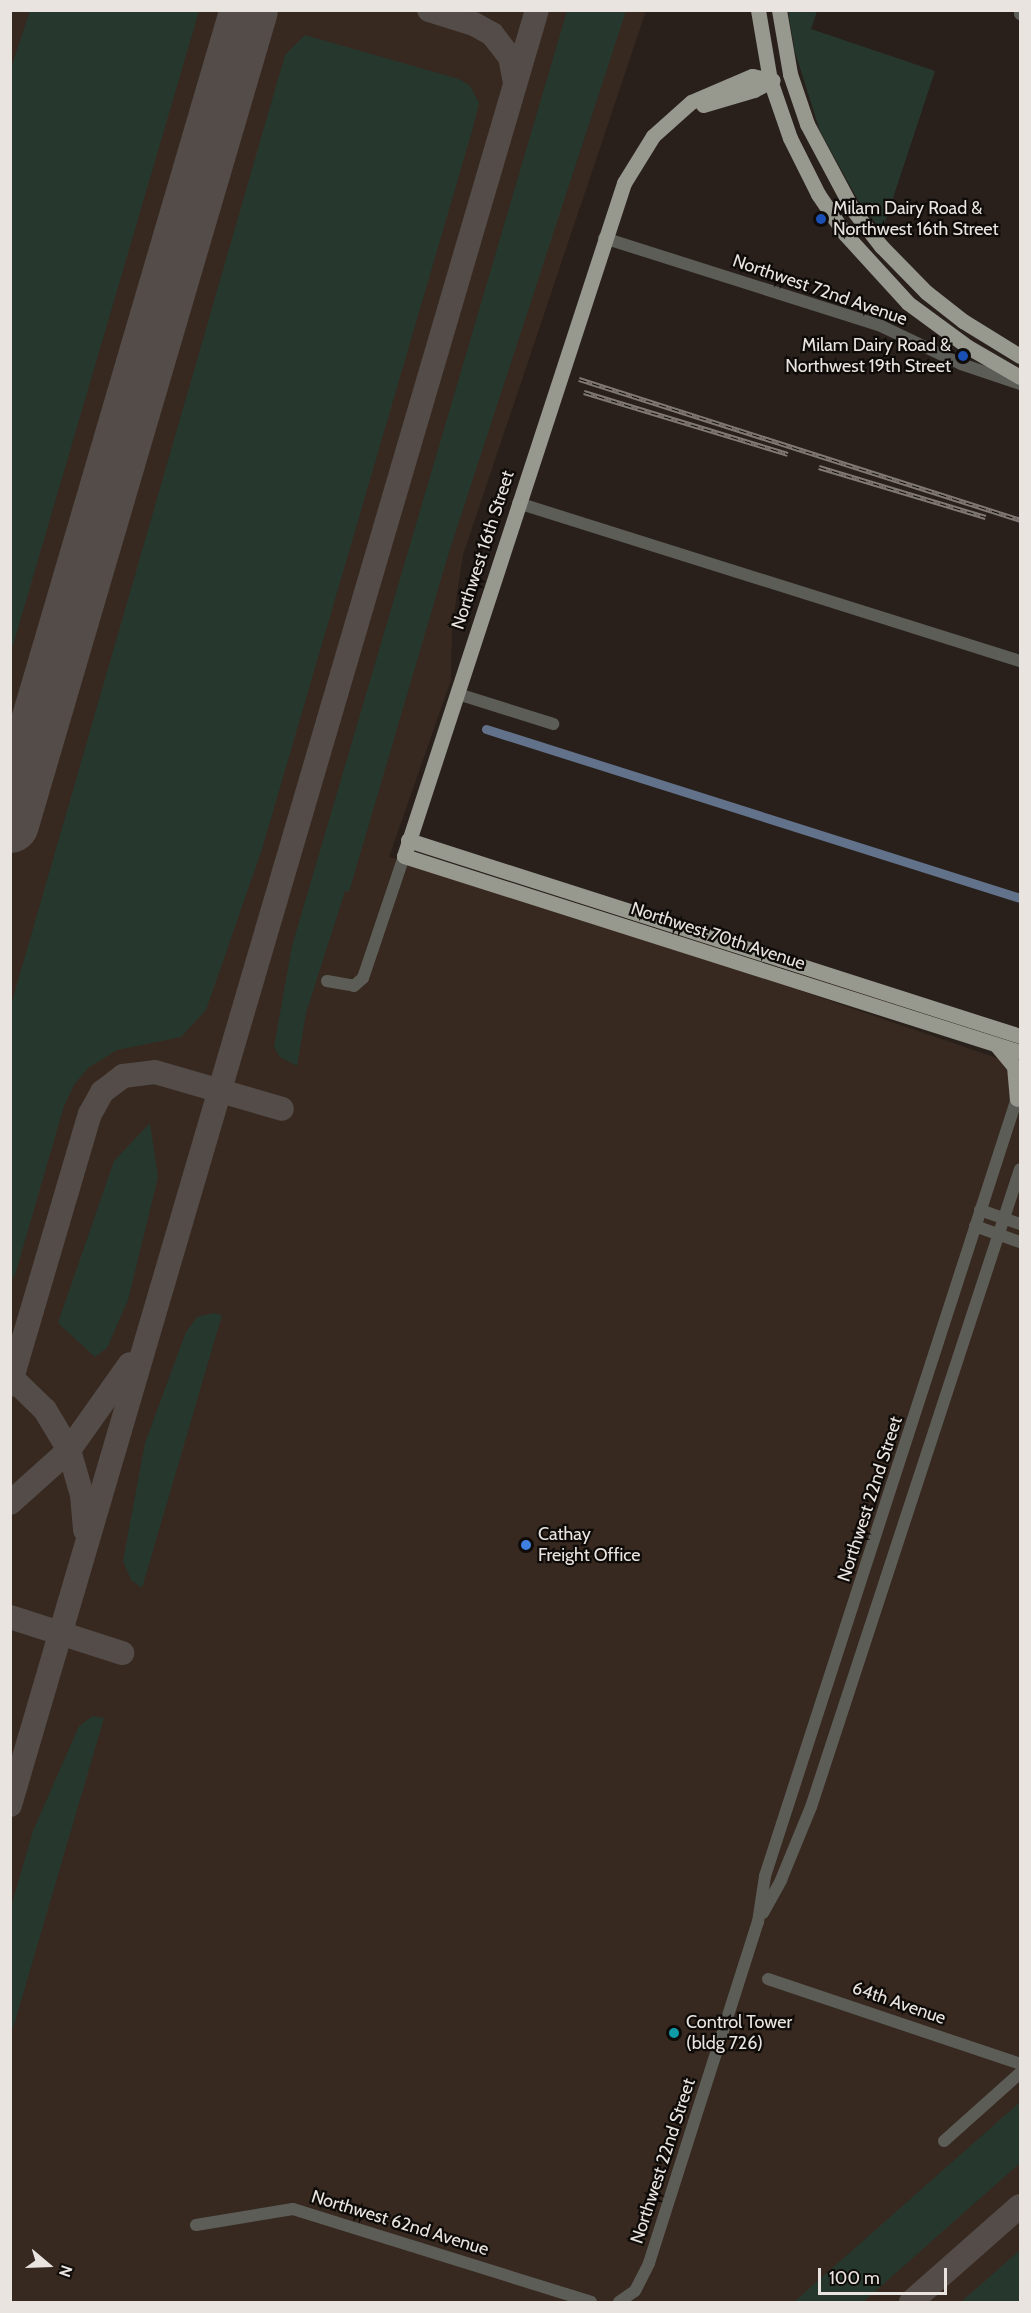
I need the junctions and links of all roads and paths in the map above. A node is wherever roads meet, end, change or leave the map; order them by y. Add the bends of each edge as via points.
1 (758, 10) edge
2 (779, 10) edge
3 (790, 74) junction
4 (770, 81) junction
5 (604, 238) junction
6 (1020, 356) edge
7 (1020, 377) edge
8 (1020, 384) edge
9 (518, 503) junction
10 (1020, 661) edge
11 (458, 694) junction
12 (553, 724) dead end
13 (408, 840) junction
14 (404, 856) junction
15 (327, 981) dead end
16 (1020, 1036) edge
17 (995, 1044) junction
18 (1020, 1053) edge
19 (1019, 1093) edge
20 (1020, 1169) edge
21 (980, 1210) junction
22 (1005, 1218) junction
23 (1020, 1224) edge
24 (975, 1226) junction
25 (999, 1235) junction
26 (1020, 1242) edge
27 (758, 1922) junction
28 (768, 1978) dead end
29 (1019, 2068) edge
30 (944, 2141) dead end
31 (196, 2225) dead end
32 (591, 2302) edge
33 (621, 2302) edge

1 - 4 main road
2 - 3 main road
3 - 4 main road, Northwest 16th Street
3 - 6 main road via 831,176 881,246 944,307
4 - 5 main road, Northwest 16th Street via 754,90 679,112 653,136 631,169
4 - 7 main road via 806,172 866,261 897,294 933,323
5 - 8 street, Northwest 72nd Avenue via 881,326 940,356
5 - 9 main road, Northwest 16th Street
9 - 10 street
9 - 11 main road, Northwest 16th Street
11 - 12 street
11 - 13 main road, Northwest 16th Street
13 - 14 main road, Northwest 16th Street
13 - 16 main road, Northwest 70th Avenue
14 - 15 street, Northwest 16th Street via 363,978 354,986
14 - 17 main road, Northwest 70th Avenue
17 - 18 main road, Northwest 70th Avenue
17 - 19 main road via 1014,1066
19 - 21 street, Northwest 22nd Street
20 - 22 street, Northwest 22nd Street
21 - 22 street
21 - 24 street, Northwest 22nd Street
22 - 23 street
22 - 25 street, Northwest 22nd Street
24 - 25 street
24 - 27 street, Northwest 22nd Street via 765,1876
25 - 26 street
25 - 27 street, Northwest 22nd Street via 814,1797 781,1880
27 - 33 street, Northwest 22nd Street via 647,2271 635,2291
28 - 29 street, 64th Avenue
29 - 30 street
31 - 32 street, Northwest 62nd Avenue via 293,2210

